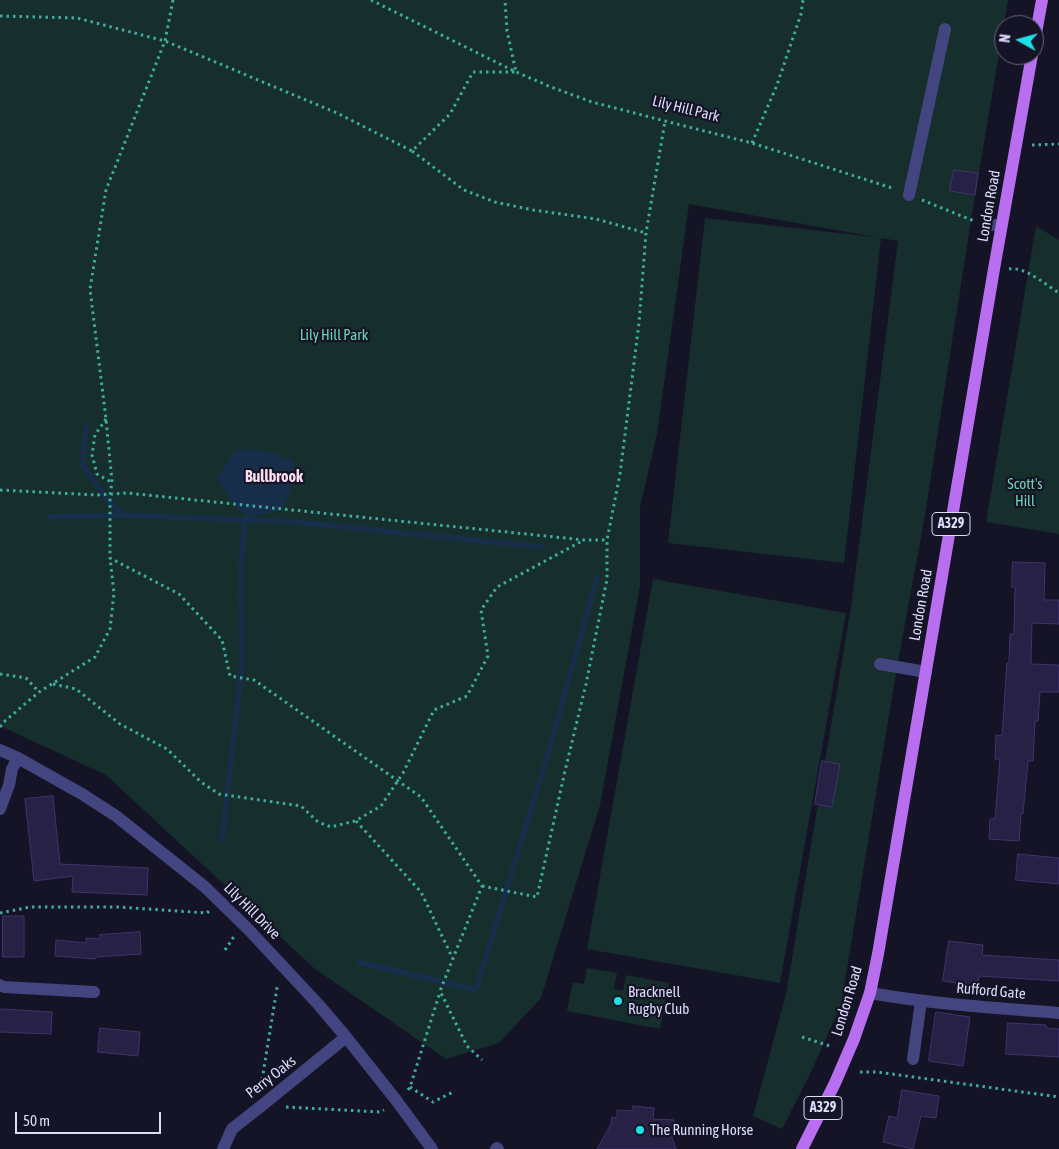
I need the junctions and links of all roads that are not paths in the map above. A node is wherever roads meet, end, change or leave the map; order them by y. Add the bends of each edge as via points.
1 (1042, 0) edge
2 (1039, 15) edge
3 (945, 29) dead end
4 (1030, 65) edge
5 (909, 195) road end
6 (987, 224) road end
7 (1001, 226) junction
8 (880, 664) dead end
9 (926, 672) junction
10 (0, 750) edge
11 (18, 758) junction
12 (0, 809) edge
13 (0, 985) edge
14 (94, 992) dead end
15 (870, 993) junction
16 (921, 1001) junction
17 (1059, 1013) edge
18 (346, 1037) junction
19 (913, 1059) dead end
20 (223, 1149) edge
21 (432, 1149) edge
22 (802, 1149) edge

1 - 2 main road
3 - 5 street
4 - 7 main road, London Road / A329
6 - 7 street
7 - 9 main road, London Road / A329
8 - 9 street
9 - 15 main road, London Road / A329
10 - 11 street, Lily Hill Drive
11 - 12 street
11 - 18 street, Lily Hill Drive via 116,816 205,887 249,930
13 - 14 street
15 - 16 street, Rufford Gate
15 - 22 main road, London Road / A329 via 835,1083
16 - 17 street, Rufford Gate
16 - 19 street
18 - 20 street, Perry Oaks via 232,1128
18 - 21 street, Lily Hill Drive

